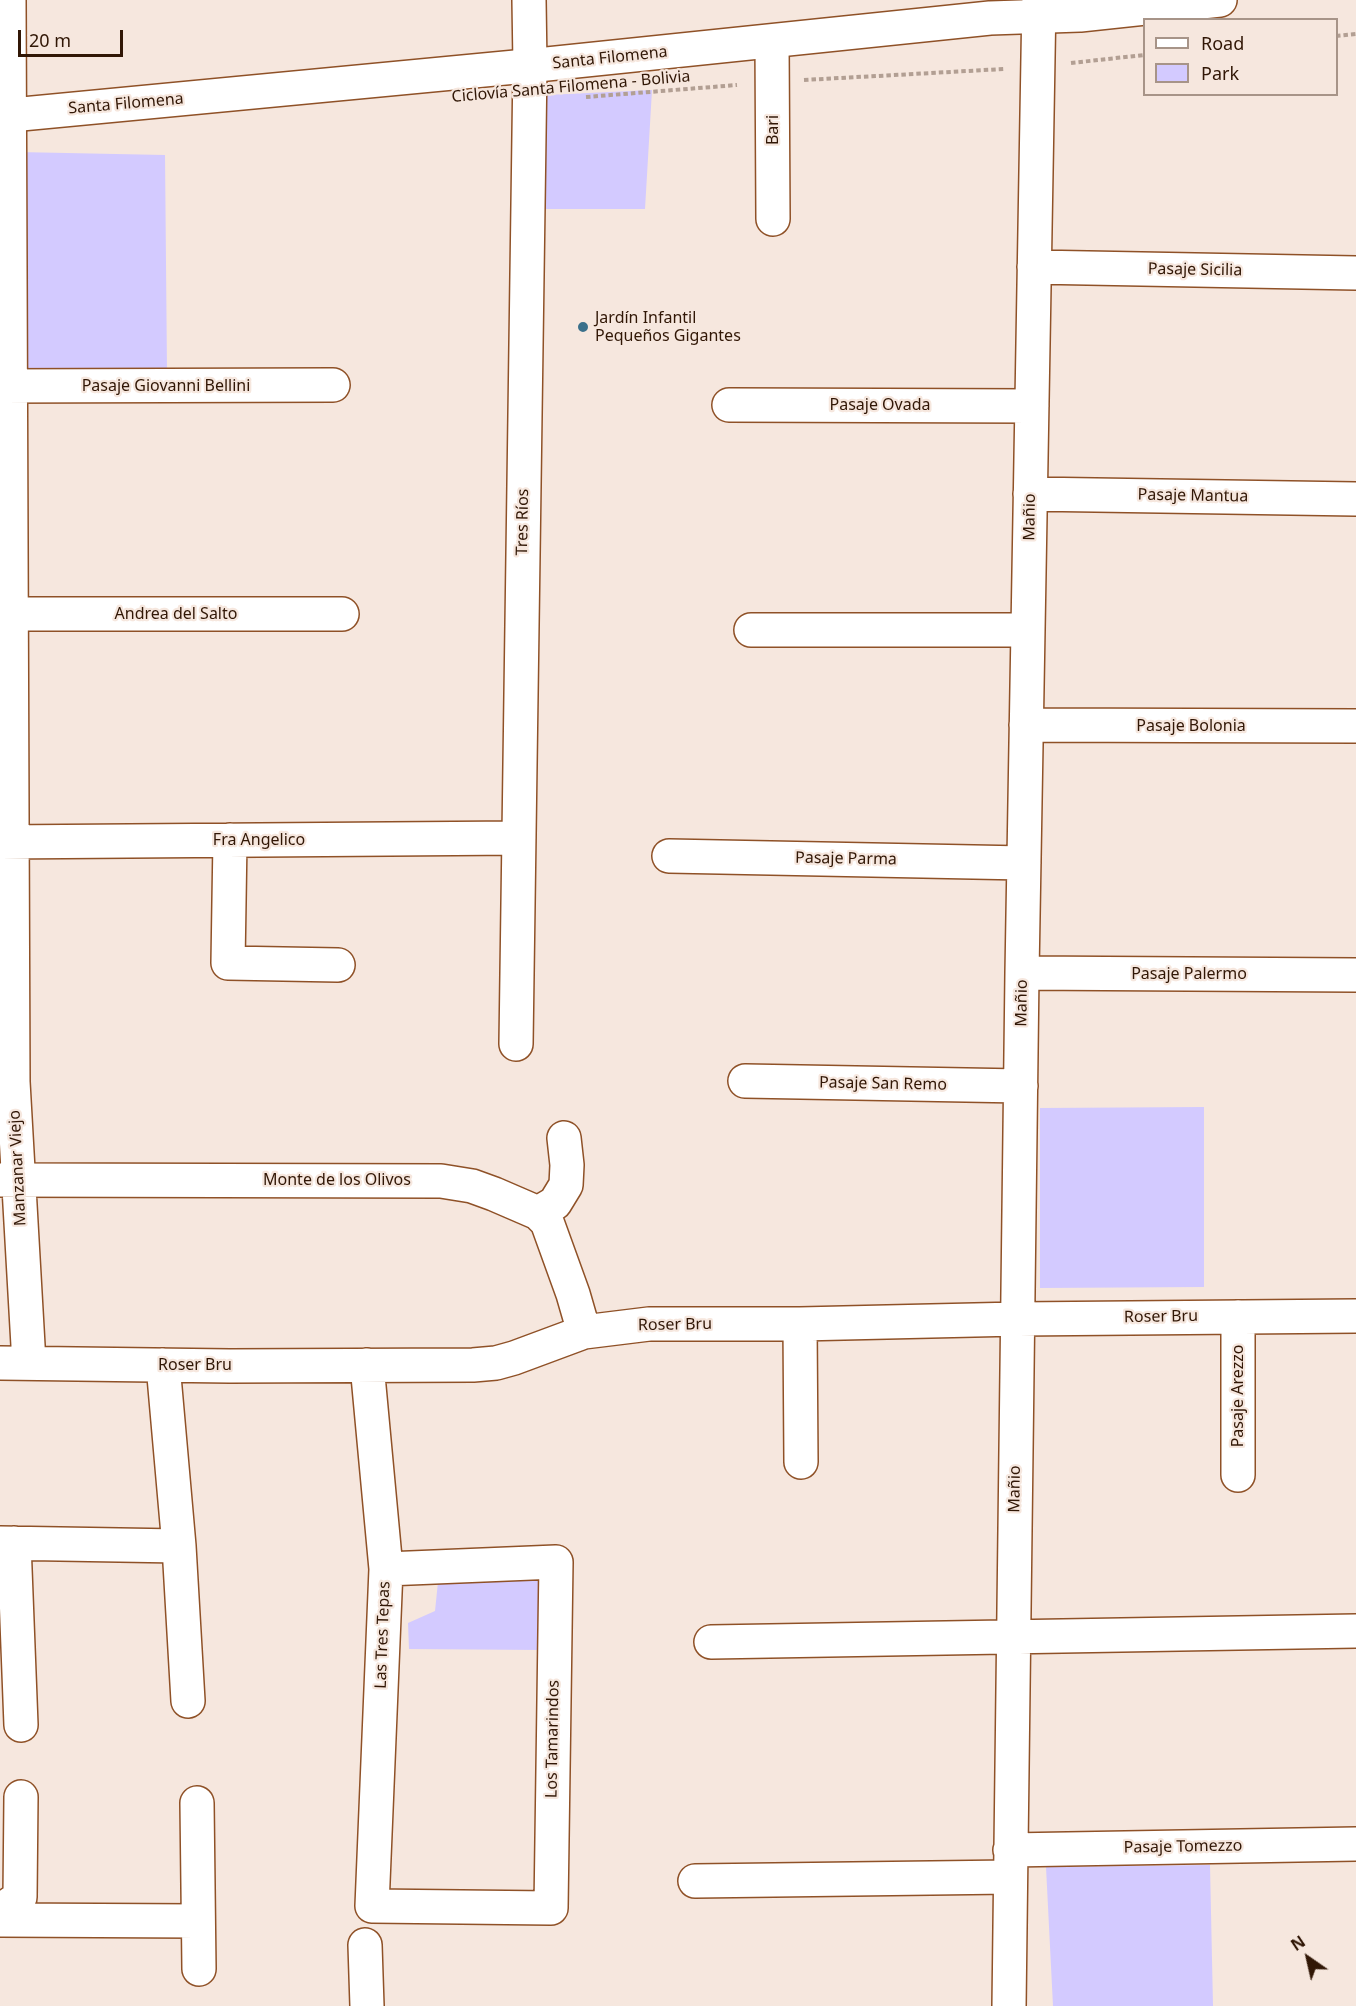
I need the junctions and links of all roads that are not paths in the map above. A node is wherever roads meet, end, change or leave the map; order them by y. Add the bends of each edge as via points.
1 (9, 0) edge
2 (529, 0) edge
3 (1220, 0) edge
4 (1038, 8) edge
5 (772, 42) junction
6 (530, 65) junction
7 (4, 115) edge
8 (773, 219) dead end
9 (1034, 267) junction
10 (1356, 273) edge
11 (333, 385) dead end
12 (5, 386) edge
13 (729, 405) dead end
14 (1032, 406) junction
15 (1030, 494) junction
16 (1356, 499) edge
17 (10, 614) junction
18 (342, 614) dead end
19 (751, 630) dead end
20 (1028, 630) junction
21 (1026, 725) junction
22 (1356, 726) edge
23 (519, 838) junction
24 (230, 840) junction
25 (6, 842) edge
26 (669, 856) dead end
27 (1024, 863) junction
28 (338, 965) dead end
29 (1022, 973) junction
30 (1356, 975) edge
31 (516, 1044) dead end
32 (745, 1082) dead end
33 (1021, 1086) junction
34 (564, 1138) dead end
35 (9, 1180) edge
36 (538, 1213) junction
37 (1356, 1316) edge
38 (1238, 1317) junction
39 (1018, 1319) junction
40 (800, 1324) junction
41 (584, 1332) junction
42 (14, 1363) edge
43 (163, 1365) junction
44 (367, 1365) junction
45 (801, 1462) dead end
46 (1238, 1475) dead end
47 (7, 1543) edge
48 (178, 1546) junction
49 (386, 1569) junction
50 (1356, 1630) edge
51 (1013, 1636) junction
52 (711, 1642) dead end
53 (188, 1701) dead end
54 (21, 1725) dead end
55 (21, 1797) dead end
56 (197, 1803) dead end
57 (1356, 1844) edge
58 (1010, 1864) junction
59 (695, 1881) dead end
60 (372, 1906) joint
61 (0, 1911) edge
62 (0, 1920) edge
63 (197, 1921) junction
64 (365, 1945) dead end
65 (199, 1969) dead end
66 (367, 2006) edge
67 (1008, 2006) edge

1 - 7 street, Manzanar Viejo
2 - 6 street, Tres Ríos
3 - 4 street, Santa Filomena via 1080,15
4 - 5 street, Santa Filomena via 990,18
4 - 9 street, Mañio
5 - 6 street, Santa Filomena
5 - 8 street, Bari
6 - 7 street, Santa Filomena
6 - 23 street, Tres Ríos
7 - 12 street, Manzanar Viejo
9 - 10 street, Pasaje Sicilia
9 - 14 street, Mañio
11 - 12 street, Pasaje Giovanni Bellini
12 - 17 street, Manzanar Viejo
13 - 14 street, Pasaje Ovada
14 - 15 street, Mañio
15 - 16 street, Pasaje Mantua
15 - 20 street, Mañio
17 - 18 street, Andrea del Salto
17 - 25 street, Manzanar Viejo
19 - 20 street
20 - 21 street, Mañio
21 - 22 street, Pasaje Bolonia
21 - 27 street, Mañio
23 - 24 street, Fra Angelico
23 - 31 street, Tres Ríos
24 - 25 street, Fra Angelico
24 - 28 street via 228,963
25 - 35 street, Manzanar Viejo via 13,1082
26 - 27 street, Pasaje Parma
27 - 29 street, Mañio
29 - 30 street, Pasaje Palermo
29 - 33 street, Mañio
32 - 33 street, Pasaje San Remo
33 - 39 street, Mañio
34 - 36 street via 566,1185 555,1203
35 - 36 street, Monte de los Olivos via 441,1181 483,1190
35 - 42 street, Manzanar Viejo
36 - 41 street via 554,1238
37 - 38 street, Roser Bru
38 - 39 street, Roser Bru
38 - 46 street, Pasaje Arezzo
39 - 40 street, Roser Bru
39 - 51 street, Mañio
40 - 41 street, Roser Bru via 649,1324
40 - 45 street
41 - 44 street, Roser Bru via 496,1363
42 - 43 street, Roser Bru
43 - 44 street, Roser Bru
43 - 48 street
44 - 49 street, Las Tres Tepas
47 - 48 street
47 - 54 street
48 - 53 street
49 - 60 street, Las Tres Tepas
49 - 60 street, Los Tamarindos via 556,1562 550,1908
50 - 51 street
51 - 52 street
51 - 58 street, Mañio
55 - 61 street via 20,1897
56 - 63 street
57 - 58 street, Pasaje Tomezzo
58 - 59 street, Pasaje Tomezzo
58 - 67 street, Mañio
62 - 63 street
63 - 65 street
64 - 66 street

